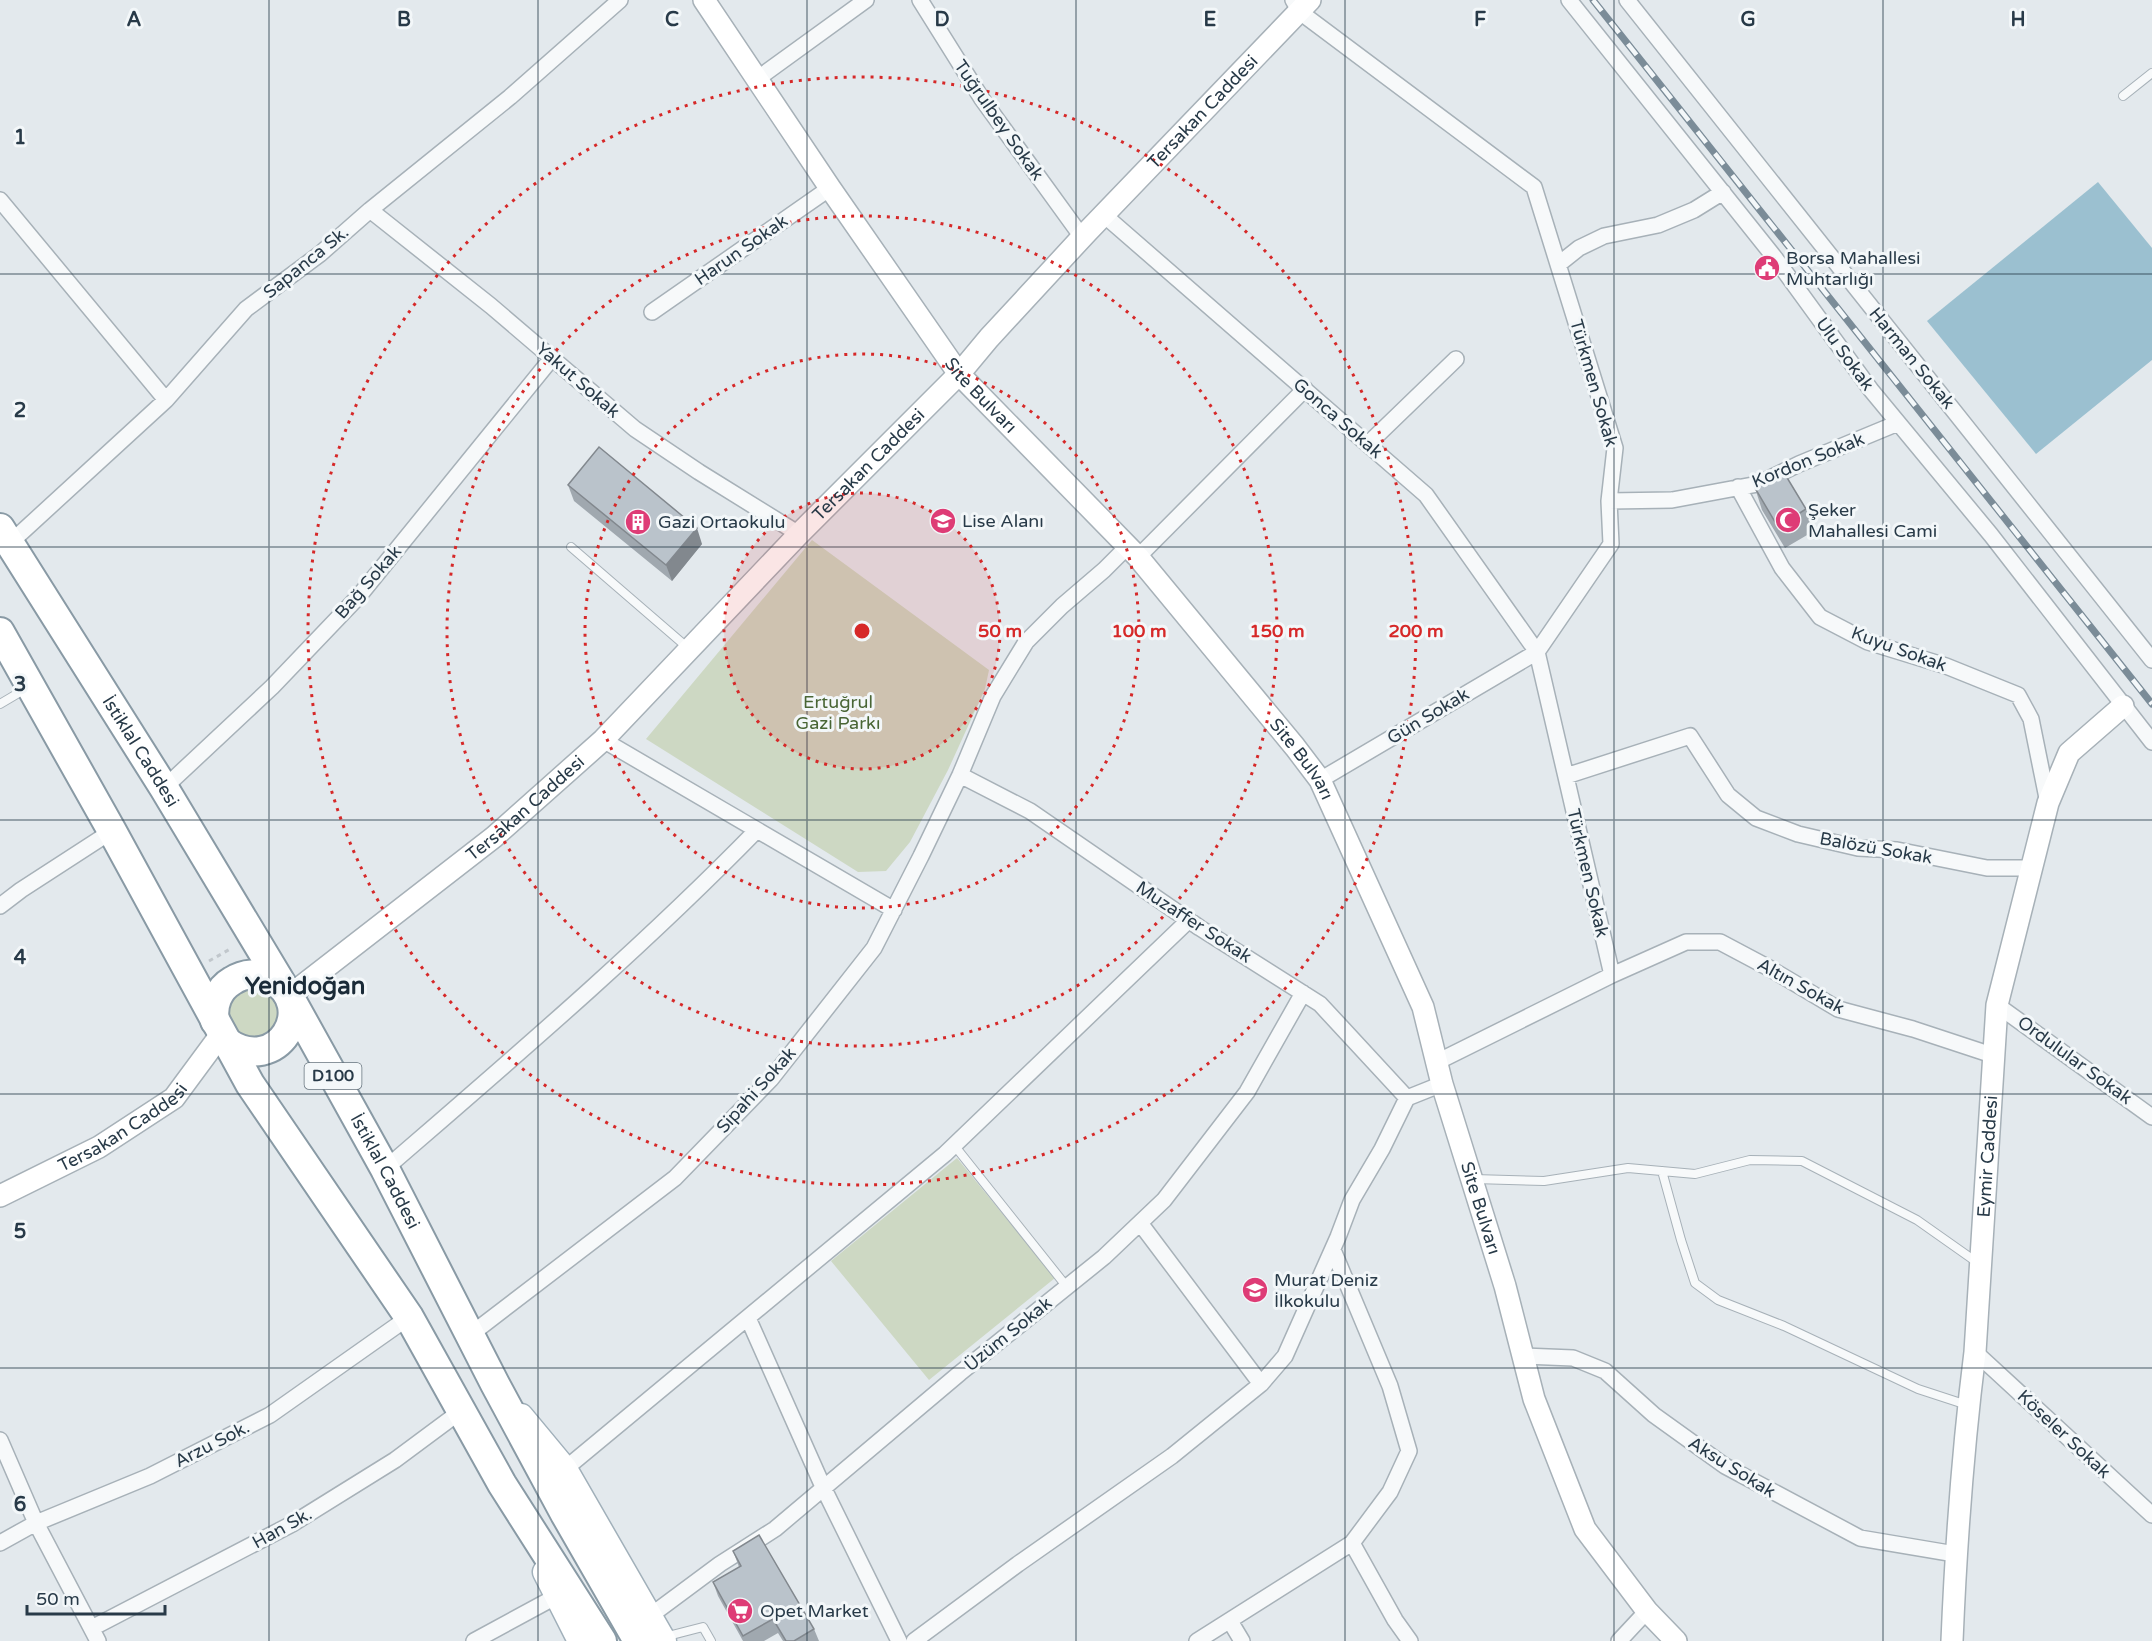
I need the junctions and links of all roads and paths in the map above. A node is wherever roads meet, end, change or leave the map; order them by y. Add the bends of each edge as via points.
1 (620, 0) edge
2 (704, 0) edge
3 (866, 0) edge
4 (920, 0) edge
5 (1569, 0) edge
6 (1627, 0) edge
7 (1301, 4) edge
8 (2152, 73) edge
9 (757, 79) junction
10 (2123, 96) dead end
11 (830, 188) junction
12 (1723, 192) junction
13 (0, 200) edge
14 (369, 210) junction
15 (1104, 215) junction
16 (1082, 237) junction
17 (1559, 264) junction
18 (652, 312) dead end
19 (552, 358) junction
20 (1456, 359) dead end
21 (959, 374) junction
22 (1305, 389) junction
23 (166, 400) junction
24 (1898, 423) junction
25 (1368, 444) junction
26 (1738, 487) junction
27 (1609, 501) junction
28 (799, 534) junction
29 (5, 536) edge
30 (571, 547) dead end
31 (1133, 551) junction
32 (0, 632) edge
33 (690, 649) junction
34 (1537, 652) junction
35 (2152, 660) edge
36 (31, 686) junction
37 (0, 704) edge
38 (2123, 706) junction
39 (603, 740) junction
40 (2152, 742) edge
41 (960, 775) junction
42 (1566, 776) junction
43 (1320, 780) junction
44 (164, 788) junction
45 (2048, 802) junction
46 (757, 830) junction
47 (112, 831) junction
48 (2033, 868) junction
49 (0, 906) edge
50 (894, 910) junction
51 (1189, 920) junction
52 (254, 937) junction
53 (189, 972) junction
54 (1612, 975) junction
55 (1303, 993) junction
56 (289, 996) junction
57 (1997, 1005) junction
58 (221, 1032) junction
59 (1995, 1056) junction
60 (1437, 1062) junction
61 (1442, 1084) junction
62 (1407, 1098) junction
63 (2152, 1117) edge
64 (954, 1145) junction
65 (385, 1169) junction
66 (1662, 1171) junction
67 (1472, 1179) junction
68 (0, 1196) edge
69 (1140, 1223) junction
70 (1333, 1250) junction
71 (1981, 1266) junction
72 (1067, 1287) junction
73 (408, 1317) junction
74 (748, 1318) junction
75 (470, 1335) junction
76 (1975, 1352) junction
77 (1523, 1356) junction
78 (495, 1384) junction
79 (1262, 1384) junction
80 (1968, 1405) junction
81 (461, 1411) junction
82 (0, 1440) edge
83 (565, 1469) junction
84 (502, 1484) junction
85 (824, 1489) junction
86 (2152, 1515) edge
87 (36, 1523) junction
88 (0, 1543) edge
89 (1352, 1543) junction
90 (1955, 1554) junction
91 (557, 1596) junction
92 (1647, 1611) junction
93 (1230, 1622) junction
94 (654, 1634) edge
95 (95, 1635) edge
96 (474, 1641) edge
97 (580, 1641) edge
98 (602, 1641) edge
99 (711, 1641) edge
100 (899, 1641) edge
101 (914, 1641) edge
102 (1197, 1641) edge
103 (1242, 1641) edge
104 (1410, 1641) edge
105 (1619, 1641) edge
106 (1676, 1641) edge
107 (1952, 1641) edge

1 - 14 street, Sapanca Sk. via 510,97
2 - 9 street, Site Bulvarı
3 - 9 street
4 - 16 street, Tuğrulbey Sokak via 982,99
5 - 12 street, Ulu Sokak
6 - 35 street, Harman Sokak
7 - 15 street, Tersakan Caddesi
7 - 17 street, Türkmen Sokak via 1534,187
8 - 10 lane
9 - 11 street, Site Bulvarı
11 - 18 street, Harun Sokak
11 - 21 street, Site Bulvarı
12 - 17 street via 1658,225 1604,236 1578,248
12 - 24 street, Ulu Sokak
13 - 23 street
14 - 19 street, Yakut Sokak
14 - 23 street, Sapanca Sk. via 320,254 246,309
15 - 16 street, Tersakan Caddesi
15 - 22 street, Gonca Sokak
16 - 21 street, Tersakan Caddesi
17 - 27 street, Türkmen Sokak via 1615,448
19 - 28 street, Yakut Sokak via 635,429
19 - 44 street, Bağ Sokak via 358,596 272,687
20 - 25 street
21 - 28 street, Tersakan Caddesi
21 - 31 street, Site Bulvarı
22 - 25 street, Gonca Sokak
22 - 31 street, Sipahi Sokak
23 - 29 street, Sapanca Sk.
24 - 26 street, Kordon Sokak via 1758,484
24 - 38 street, Ulu Sokak
25 - 34 street, Gonca Sokak via 1426,495
26 - 27 street, Kordon Sokak via 1672,500
26 - 45 street, Kuyu Sokak via 1782,568 1820,617 1868,642 1946,666 2018,695 2031,719
27 - 34 street, Türkmen Sokak via 1611,544
28 - 33 street, Tersakan Caddesi
29 - 44 highway, İstiklal Caddesi / D100
30 - 33 lane
31 - 41 street, Sipahi Sokak via 1104,570 1026,642 993,696
31 - 43 street, Site Bulvarı
32 - 36 highway
33 - 39 street, Tersakan Caddesi
34 - 42 street, Türkmen Sokak
34 - 43 street, Gün Sokak
36 - 37 lane
36 - 47 highway
38 - 40 street, Ulu Sokak
38 - 45 street, Eymir Caddesi via 2069,753
39 - 46 street
39 - 56 street, Tersakan Caddesi via 494,837
41 - 50 street, Sipahi Sokak
41 - 51 street, Muzaffer Sokak via 1030,811
42 - 48 street, Balözü Sokak via 1690,736 1728,795 1756,818 1798,834 1858,848 1897,850 1987,868
42 - 54 street, Türkmen Sokak
43 - 60 street, Site Bulvarı via 1423,1007
44 - 52 highway, İstiklal Caddesi / D100
45 - 48 street, Eymir Caddesi
46 - 50 street
46 - 65 street via 603,978
47 - 49 street
47 - 53 highway
48 - 57 street, Eymir Caddesi
50 - 75 street, Sipahi Sokak via 874,948 771,1079 675,1178
51 - 55 street, Muzaffer Sokak
51 - 64 street
52 - 53 path
52 - 56 highway, İstiklal Caddesi / D100
53 - 58 highway
54 - 59 street, Altın Sokak via 1686,942 1720,942 1838,1010
54 - 60 street
55 - 62 street, Muzaffer Sokak via 1320,1004
55 - 69 street, Üzüm Sokak via 1247,1092 1164,1200
56 - 58 highway via 293,1017 290,1029 273,1047 248,1052 236,1048
56 - 58 highway via 267,976 240,976 220,992 215,1005
56 - 65 highway, İstiklal Caddesi / D100
57 - 59 street, Eymir Caddesi
57 - 63 street, Ordulular Sokak
58 - 68 street, Tersakan Caddesi via 174,1098 99,1147
58 - 73 highway via 250,1084
59 - 71 street, Eymir Caddesi
60 - 61 street, Site Bulvarı
61 - 62 street
61 - 67 street, Site Bulvarı
62 - 70 street via 1352,1200
64 - 72 lane
64 - 74 street
65 - 75 highway, İstiklal Caddesi / D100
66 - 67 lane via 1628,1168 1544,1181
66 - 71 lane via 1695,1174 1750,1160 1802,1161 1917,1220
66 - 80 lane via 1695,1283 1718,1300 1784,1326 1918,1389
67 - 77 street, Site Bulvarı
69 - 72 street, Üzüm Sokak
69 - 79 street
70 - 79 street via 1285,1356
70 - 89 street via 1390,1386 1409,1451 1390,1492
71 - 76 street, Eymir Caddesi
72 - 85 street, Üzüm Sokak
73 - 81 highway
73 - 87 street, Arzu Sok. via 270,1415 150,1476
74 - 83 street
74 - 85 street
75 - 78 highway, İstiklal Caddesi / D100
76 - 80 street, Eymir Caddesi
76 - 86 street, Köseler Sokak
77 - 90 street, Aksu Sokak via 1574,1358 1605,1371 1654,1415 1725,1466 1860,1538
77 - 92 street, Site Bulvarı via 1534,1399 1585,1529
78 - 83 main road
78 - 94 highway, İstiklal Caddesi / D100 via 565,1514
79 - 101 street via 1172,1456
80 - 90 street, Eymir Caddesi
81 - 84 highway
81 - 95 street, Han Sk. via 395,1460 292,1524
82 - 87 street
83 - 94 main road
84 - 91 main road
84 - 98 highway
85 - 94 street, Üzüm Sokak via 775,1529 720,1564
85 - 100 street
87 - 88 street, Arzu Sok.
87 - 95 street
89 - 93 street
89 - 104 street
90 - 107 street, Eymir Caddesi
91 - 96 street
91 - 97 main road
92 - 105 street
92 - 106 street, Site Bulvarı
93 - 102 street
93 - 103 street
94 - 99 lane via 703,1627

